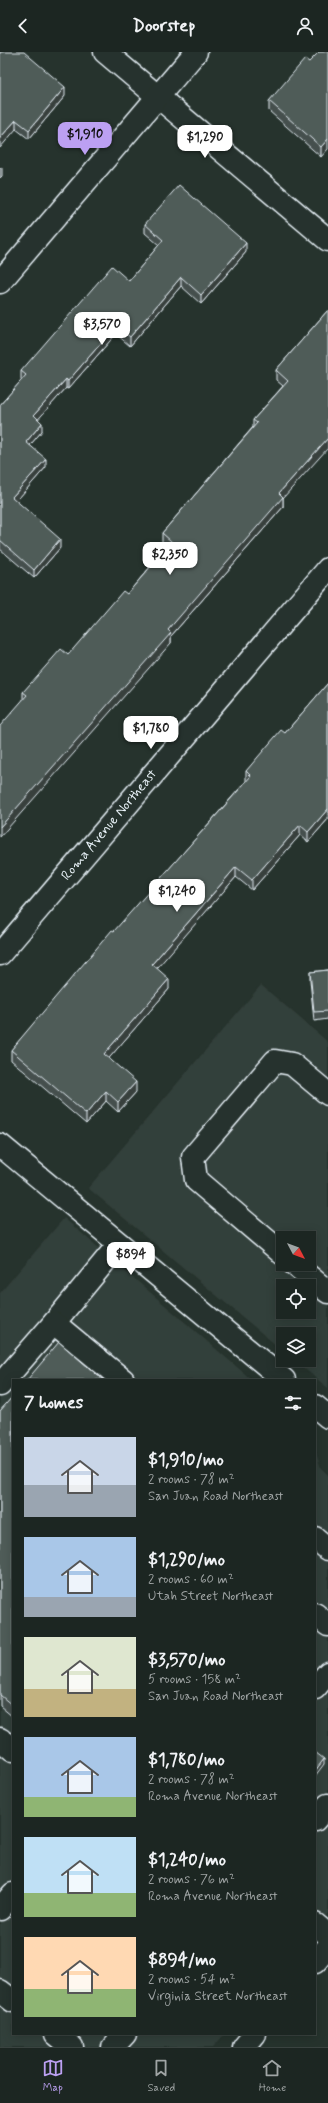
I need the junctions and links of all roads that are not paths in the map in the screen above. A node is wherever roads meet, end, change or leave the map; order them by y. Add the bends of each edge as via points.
1 (105, 52) edge
2 (196, 52) edge
3 (158, 97) junction
4 (328, 240) edge
5 (0, 282) edge
6 (328, 569) edge
7 (0, 954) edge
8 (328, 1094) edge
9 (0, 1145) edge
10 (119, 1244) junction
11 (276, 1248) edge
12 (302, 1271) edge
13 (328, 1292) edge
14 (54, 1323) junction
15 (122, 1379) edge
16 (283, 1379) edge
17 (0, 1385) edge
18 (316, 1407) edge
19 (328, 1417) edge
20 (316, 1539) edge
21 (328, 1549) edge
22 (316, 1615) edge
23 (328, 1625) edge
24 (328, 1674) edge
25 (316, 1687) edge
26 (0, 1739) edge
27 (12, 1749) edge
28 (328, 1805) edge
29 (316, 1819) edge
30 (12, 1895) edge
31 (0, 1909) edge
32 (316, 1925) edge
33 (328, 1935) edge
34 (328, 1947) edge
35 (316, 1961) edge
36 (0, 1991) edge
37 (12, 2000) edge
38 (57, 2035) edge
39 (124, 2035) edge
40 (253, 2035) edge
41 (72, 2047) edge
42 (113, 2047) edge
43 (244, 2047) edge

1 - 3 street
2 - 3 street
3 - 4 street
3 - 5 street
6 - 7 street, Roma Avenue Northeast
8 - 11 street via 292,1064 275,1061 193,1157 196,1180
9 - 10 street
10 - 14 street
10 - 16 street
12 - 13 street
14 - 15 street
14 - 17 street
18 - 19 street
20 - 21 street
22 - 23 street
24 - 25 street
26 - 27 street
28 - 29 street
30 - 31 street
32 - 33 street
34 - 35 street
36 - 37 street
38 - 41 street
39 - 42 street
40 - 43 street

